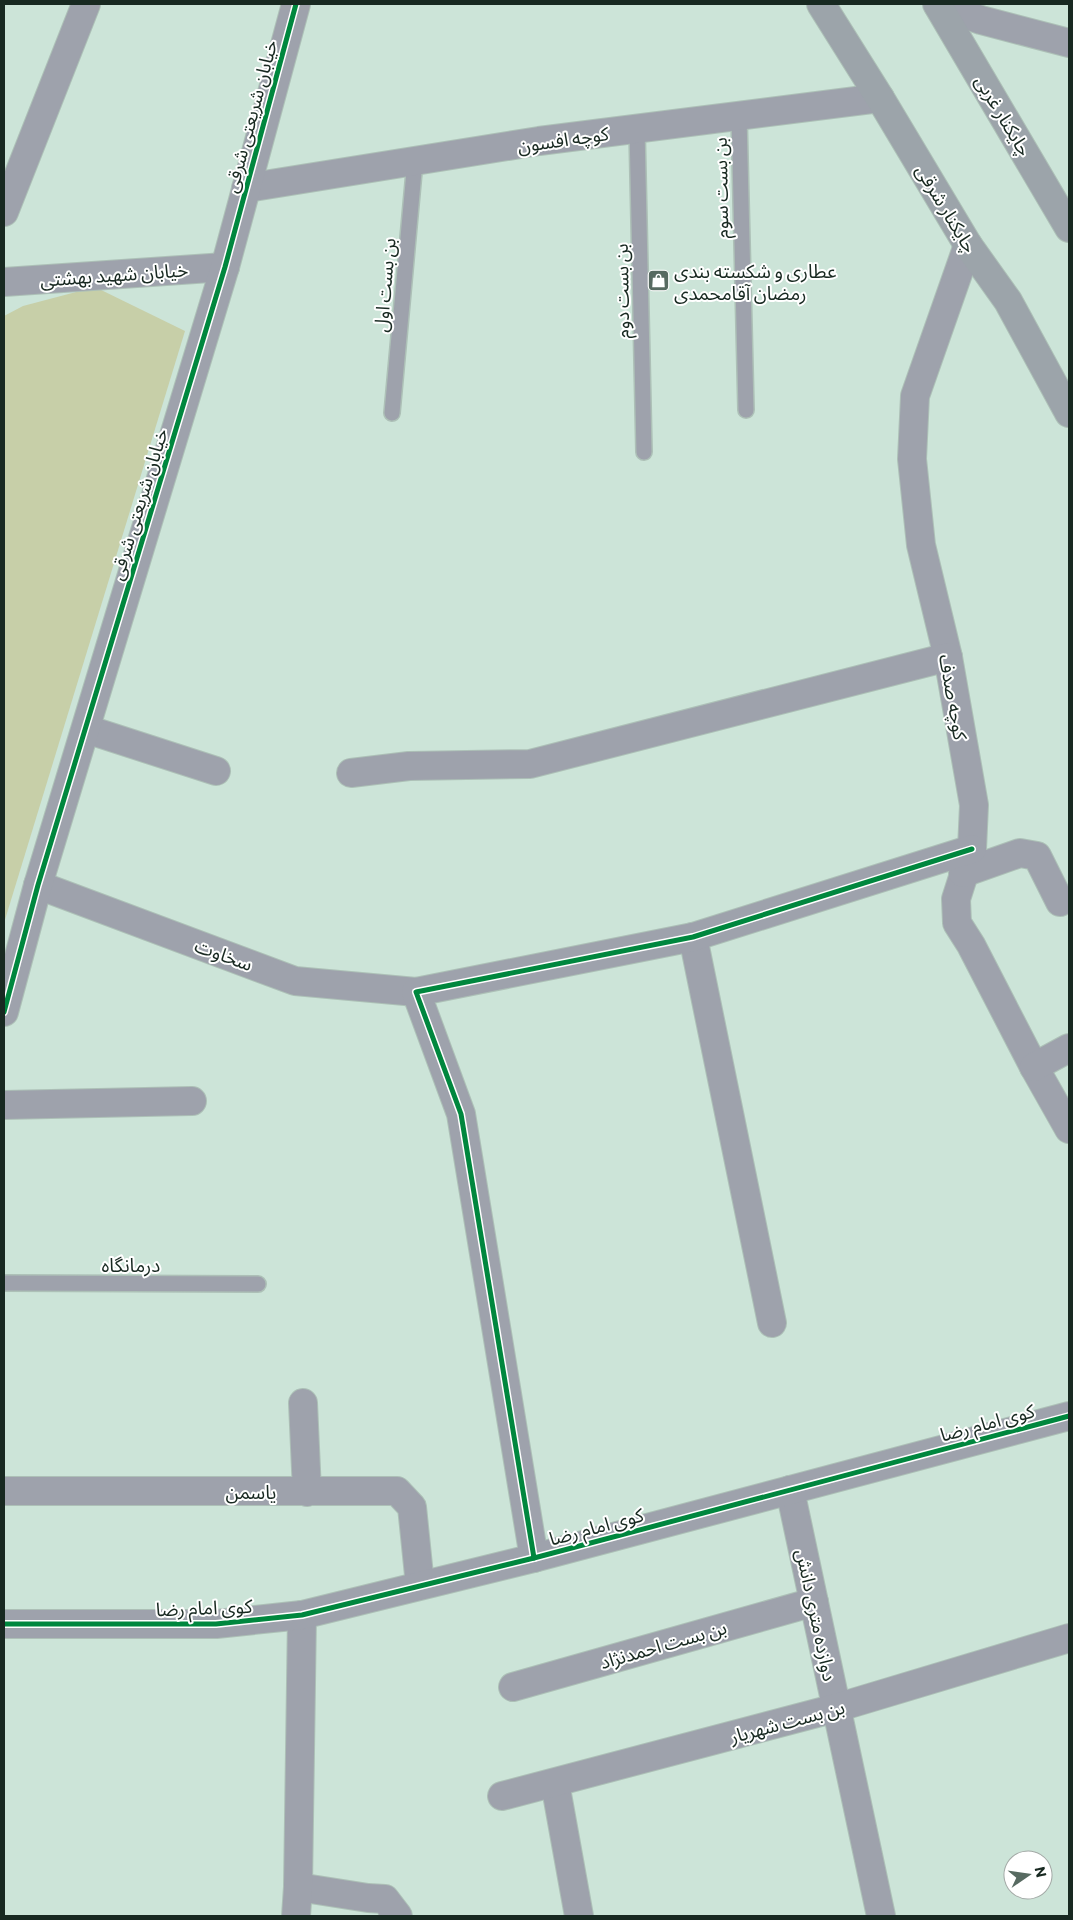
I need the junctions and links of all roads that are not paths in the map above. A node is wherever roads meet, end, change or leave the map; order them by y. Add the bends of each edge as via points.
1 (86, 4) edge
2 (296, 4) edge
3 (821, 4) edge
4 (937, 4) edge
5 (1069, 43) edge
6 (880, 98) junction
7 (739, 116) junction
8 (637, 129) junction
9 (416, 161) junction
10 (246, 188) junction
11 (4, 212) edge
12 (1069, 228) edge
13 (968, 245) junction
14 (225, 267) junction
15 (4, 282) edge
16 (746, 410) dead end
17 (392, 413) dead end
18 (1069, 413) edge
19 (644, 452) dead end
20 (948, 658) junction
21 (86, 729) junction
22 (216, 771) dead end
23 (351, 773) dead end
24 (967, 861) junction
25 (38, 885) junction
26 (1060, 902) dead end
27 (693, 937) junction
28 (416, 992) junction
29 (4, 1012) edge
30 (1069, 1048) edge
31 (1034, 1067) junction
32 (192, 1101) dead end
33 (4, 1105) edge
34 (1069, 1128) edge
35 (4, 1283) edge
36 (258, 1284) dead end
37 (772, 1323) dead end
38 (304, 1403) dead end
39 (1069, 1416) edge
40 (790, 1490) junction
41 (4, 1491) edge
42 (307, 1492) junction
43 (534, 1558) junction
44 (420, 1585) junction
45 (814, 1602) junction
46 (302, 1615) junction
47 (4, 1624) edge
48 (1069, 1638) edge
49 (513, 1687) dead end
50 (836, 1708) junction
51 (555, 1783) junction
52 (502, 1796) dead end
53 (298, 1887) junction
54 (296, 1916) edge
55 (398, 1916) edge
56 (579, 1916) edge
57 (881, 1916) edge

1 - 11 street
2 - 10 street, خیابان شریعتی شرقی
3 - 6 main road, چایکنار شرقی
4 - 5 street via 981,20
4 - 12 main road, چایکنار غربی
6 - 7 street, كوچه افسون
6 - 13 main road, چایکنار شرقی
7 - 8 street, كوچه افسون
7 - 16 lane, بن بست سوم
8 - 9 street, كوچه افسون
8 - 19 lane, بن بست دوم
9 - 10 street, كوچه افسون
9 - 17 lane, بن بست اول
10 - 14 street, خیابان شریعتی شرقی
13 - 18 main road, چایکنار شرقی via 1008,301
13 - 20 street, کوچه صدف via 915,396 912,459 921,545
14 - 15 street, خیابان شهید بهشتی
14 - 21 street, خیابان شریعتی شرقی
20 - 23 street via 530,764 409,766
20 - 24 street, کوچه صدف via 974,805
21 - 22 street
21 - 25 street, خیابان شریعتی شرقی
24 - 26 street, سخاوت via 1020,853 1037,856
24 - 27 street, سخاوت
24 - 31 street, کوچه صدف via 956,899 957,923
25 - 28 street, سخاوت via 295,981
25 - 29 street, خیابان شریعتی شرقی
27 - 28 street, سخاوت
27 - 37 street
28 - 43 street via 461,1114
30 - 31 street
31 - 34 street, کوچه صدف
32 - 33 street
35 - 36 lane, درمانگاه
38 - 42 street
39 - 40 street, کوی امام رضا
40 - 43 street, کوی امام رضا
40 - 45 street, دوازده متری دانش
41 - 42 street, یاسمن
42 - 44 street, یاسمن via 397,1491 412,1507
43 - 44 street, کوی امام رضا
44 - 46 street, کوی امام رضا
45 - 49 street, بن بست احمدنژاد
45 - 50 street, دوازده متری دانش
46 - 47 street, کوی امام رضا via 216,1624
46 - 53 street
48 - 50 street, بن بست شهریار
50 - 51 street, بن بست شهریار
50 - 57 street, دوازده متری دانش
51 - 52 street, بن بست شهریار
51 - 56 street
53 - 54 street
53 - 55 street via 385,1899

